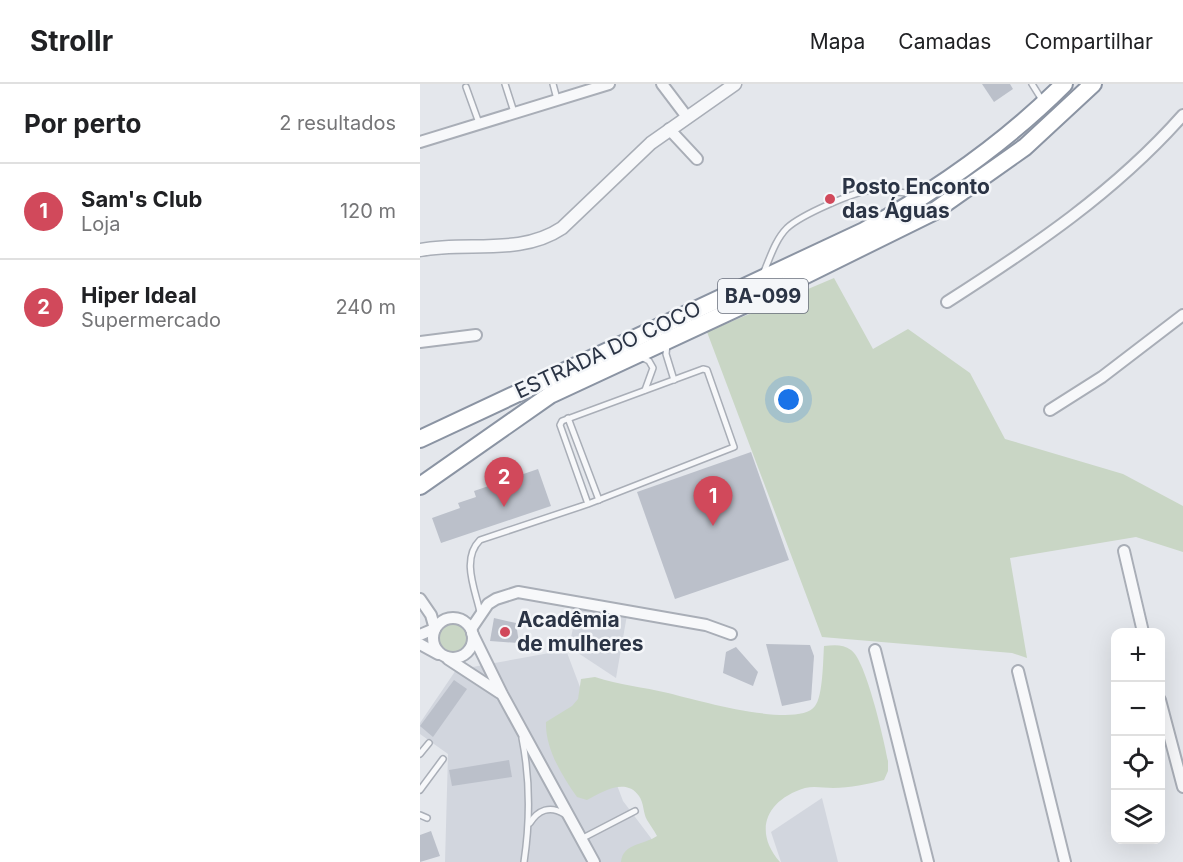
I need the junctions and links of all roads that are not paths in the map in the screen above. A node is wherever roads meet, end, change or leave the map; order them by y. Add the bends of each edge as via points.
1 (505, 84) edge
2 (553, 84) edge
3 (609, 84) edge
4 (662, 84) edge
5 (735, 84) edge
6 (1032, 84) edge
7 (1064, 84) edge
8 (1093, 84) edge
9 (466, 87) dead end
10 (557, 99) junction
11 (1044, 104) junction
12 (514, 112) junction
13 (1183, 115) edge
14 (687, 117) junction
15 (479, 123) junction
16 (669, 129) junction
17 (420, 142) edge
18 (697, 159) dead end
19 (923, 195) junction
20 (420, 250) edge
21 (761, 278) junction
22 (947, 302) dead end
23 (1183, 315) edge
24 (476, 335) dead end
25 (668, 340) junction
26 (420, 342) edge
27 (637, 354) junction
28 (674, 380) junction
29 (645, 390) junction
30 (1050, 410) dead end
31 (568, 418) junction
32 (420, 439) edge
33 (576, 439) junction
34 (567, 443) junction
35 (583, 458) junction
36 (573, 462) junction
37 (590, 477) junction
38 (580, 481) junction
39 (420, 486) edge
40 (599, 500) junction
41 (588, 504) junction
42 (1124, 551) dead end
43 (420, 599) edge
44 (480, 612) junction
45 (455, 618) junction
46 (1142, 628) edge
47 (434, 629) junction
48 (472, 631) junction
49 (731, 634) dead end
50 (420, 635) edge
51 (420, 644) edge
52 (875, 650) dead end
53 (443, 656) junction
54 (1018, 672) dead end
55 (502, 694) junction
56 (1165, 716) edge
57 (519, 725) junction
58 (429, 743) dead end
59 (420, 754) edge
60 (443, 759) dead end
61 (1183, 787) edge
62 (421, 788) edge
63 (634, 811) dead end
64 (420, 815) edge
65 (427, 818) dead end
66 (572, 822) junction
67 (528, 825) junction
68 (581, 839) junction
69 (524, 862) edge
70 (594, 862) edge
71 (928, 862) edge
72 (1065, 862) edge

1 - 12 lane
2 - 10 lane
3 - 10 street
4 - 14 street
5 - 14 street
6 - 11 lane
7 - 11 highway, ESTRADA DO COCO / BA-099
8 - 25 highway, ESTRADA DO COCO / BA-099 via 1025,147 933,212
9 - 15 lane
10 - 12 street
11 - 19 highway, ESTRADA DO COCO / BA-099 via 981,156
12 - 15 street
13 - 22 street via 1093,202 1024,253
14 - 16 street
15 - 17 street
16 - 18 street
16 - 20 street via 550,235 524,245 462,244
19 - 21 highway, ESTRADA DO COCO / BA-099 via 864,231
19 - 21 lane via 859,193 802,219 780,237
21 - 32 highway, ESTRADA DO COCO / BA-099
23 - 30 street via 1102,377
24 - 26 street
25 - 27 highway, ESTRADA DO COCO / BA-099
25 - 28 lane via 666,354
27 - 29 lane via 649,361 653,369
27 - 39 highway, ESTRADA DO COCO / BA-099 via 535,404
28 - 29 lane
28 - 40 lane via 707,370 734,447
29 - 31 lane
31 - 33 lane
31 - 34 lane via 560,423
33 - 34 lane
33 - 35 lane
34 - 36 lane
35 - 36 lane
35 - 37 lane
36 - 38 lane
37 - 38 lane
37 - 40 lane
38 - 41 lane
40 - 41 lane
41 - 44 lane via 480,540 474,546 470,560
42 - 46 street
43 - 47 street via 431,615
44 - 45 street
44 - 48 street
44 - 49 street via 496,599 528,592 706,625
45 - 47 street via 443,620
45 - 48 street
47 - 50 street
47 - 53 street via 434,647
48 - 53 street via 468,651 458,658
48 - 55 street
51 - 53 street
52 - 71 street
53 - 55 street
54 - 72 street
55 - 57 street
56 - 61 street
57 - 66 street
57 - 67 lane via 525,752
58 - 59 lane
60 - 62 lane
63 - 68 lane
64 - 65 lane
66 - 67 lane via 563,813 550,809 536,814
66 - 68 street
67 - 69 lane
68 - 70 street

